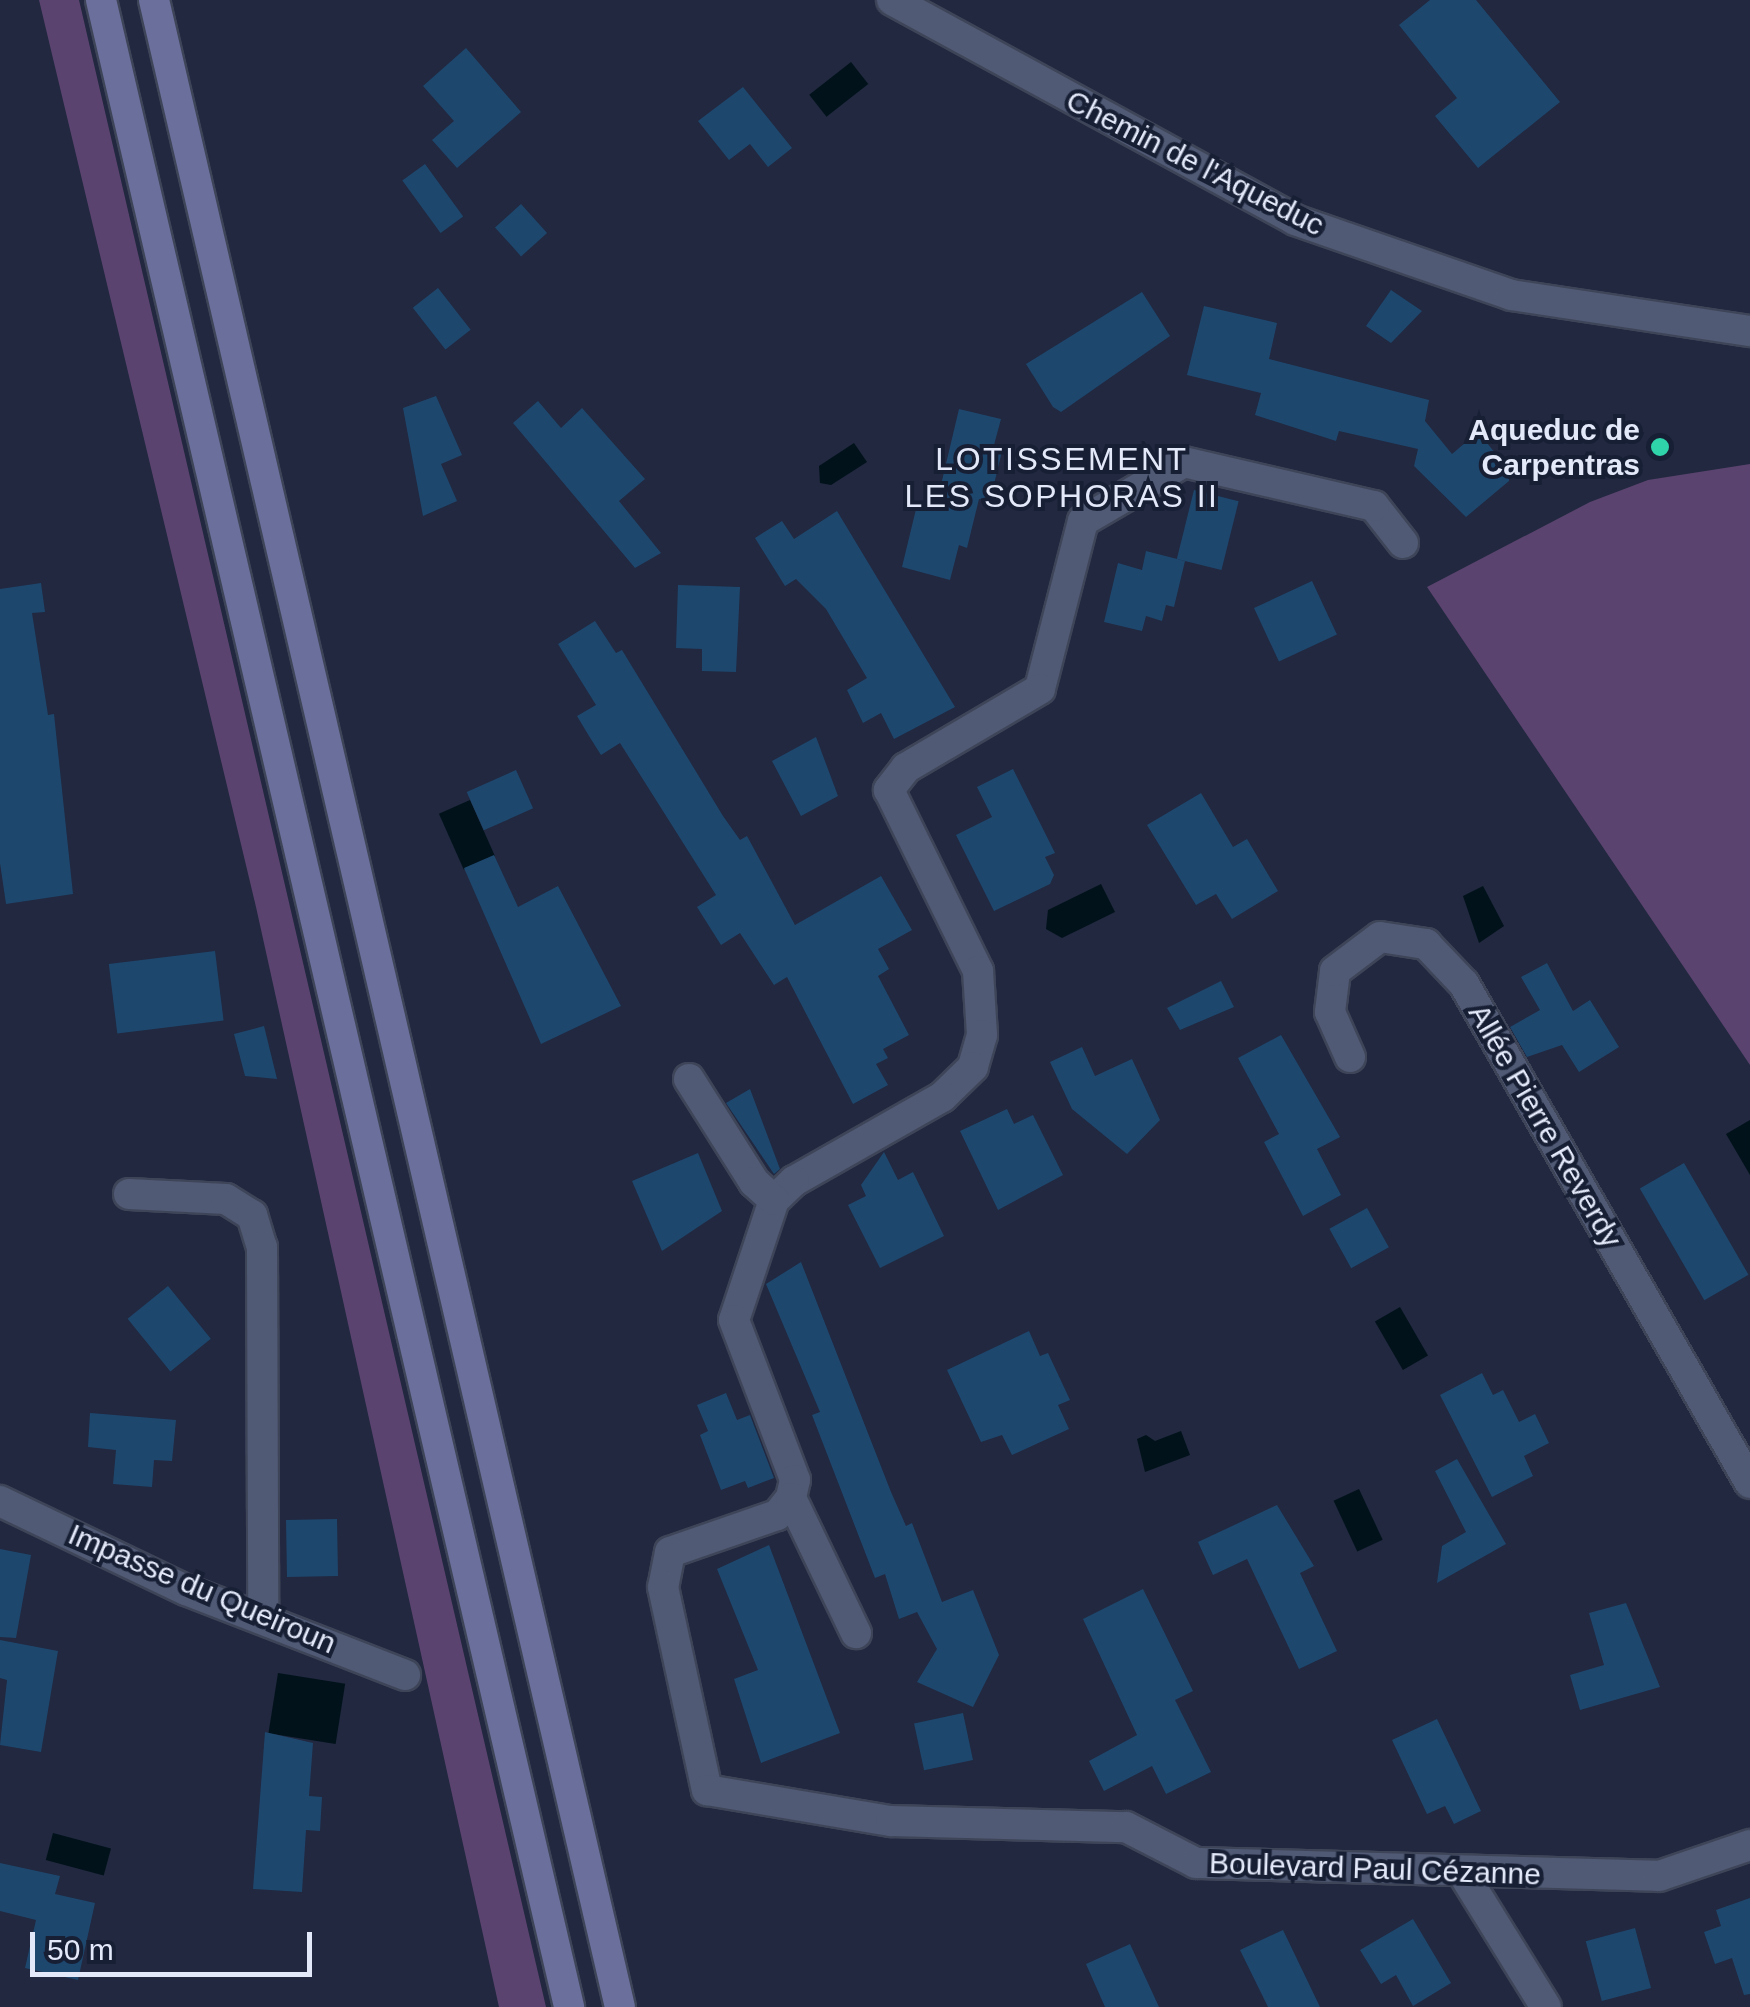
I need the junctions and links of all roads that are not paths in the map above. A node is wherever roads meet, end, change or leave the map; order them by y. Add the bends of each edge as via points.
1 (101, 0) edge
2 (154, 0) edge
3 (892, 0) edge
4 (1750, 331) edge
5 (1403, 543) dead end
6 (1350, 1057) dead end
7 (689, 1079) dead end
8 (129, 1194) dead end
9 (774, 1200) junction
10 (1750, 1483) edge
11 (791, 1498) junction
12 (0, 1501) edge
13 (263, 1617) junction
14 (856, 1634) dead end
15 (405, 1674) dead end
16 (1750, 1845) edge
17 (1464, 1875) junction
18 (568, 2007) edge
19 (620, 2007) edge
20 (1546, 2007) edge

1 - 18 main road
2 - 19 main road
3 - 4 street, Chemin de l'Aqueduc via 1295,220 1511,295
5 - 9 street via 1374,506 1184,462 1084,521 1040,689 906,768 889,790 978,971 982,1035 973,1068 942,1098 794,1182
6 - 10 street, Allée Pierre Reverdy via 1330,1012 1336,971 1380,938 1426,944 1464,984
7 - 9 street via 754,1182
8 - 13 street via 226,1199 252,1215
9 - 11 street via 734,1320 795,1480
11 - 14 street
11 - 17 street, Boulevard Paul Cézanne via 776,1515 670,1552 663,1587 707,1790 891,1821 1126,1827 1196,1863
12 - 13 street, Impasse du Queiroun via 186,1590
13 - 15 street, Impasse du Queiroun
16 - 17 street, Boulevard Paul Cézanne via 1659,1876
17 - 20 street

